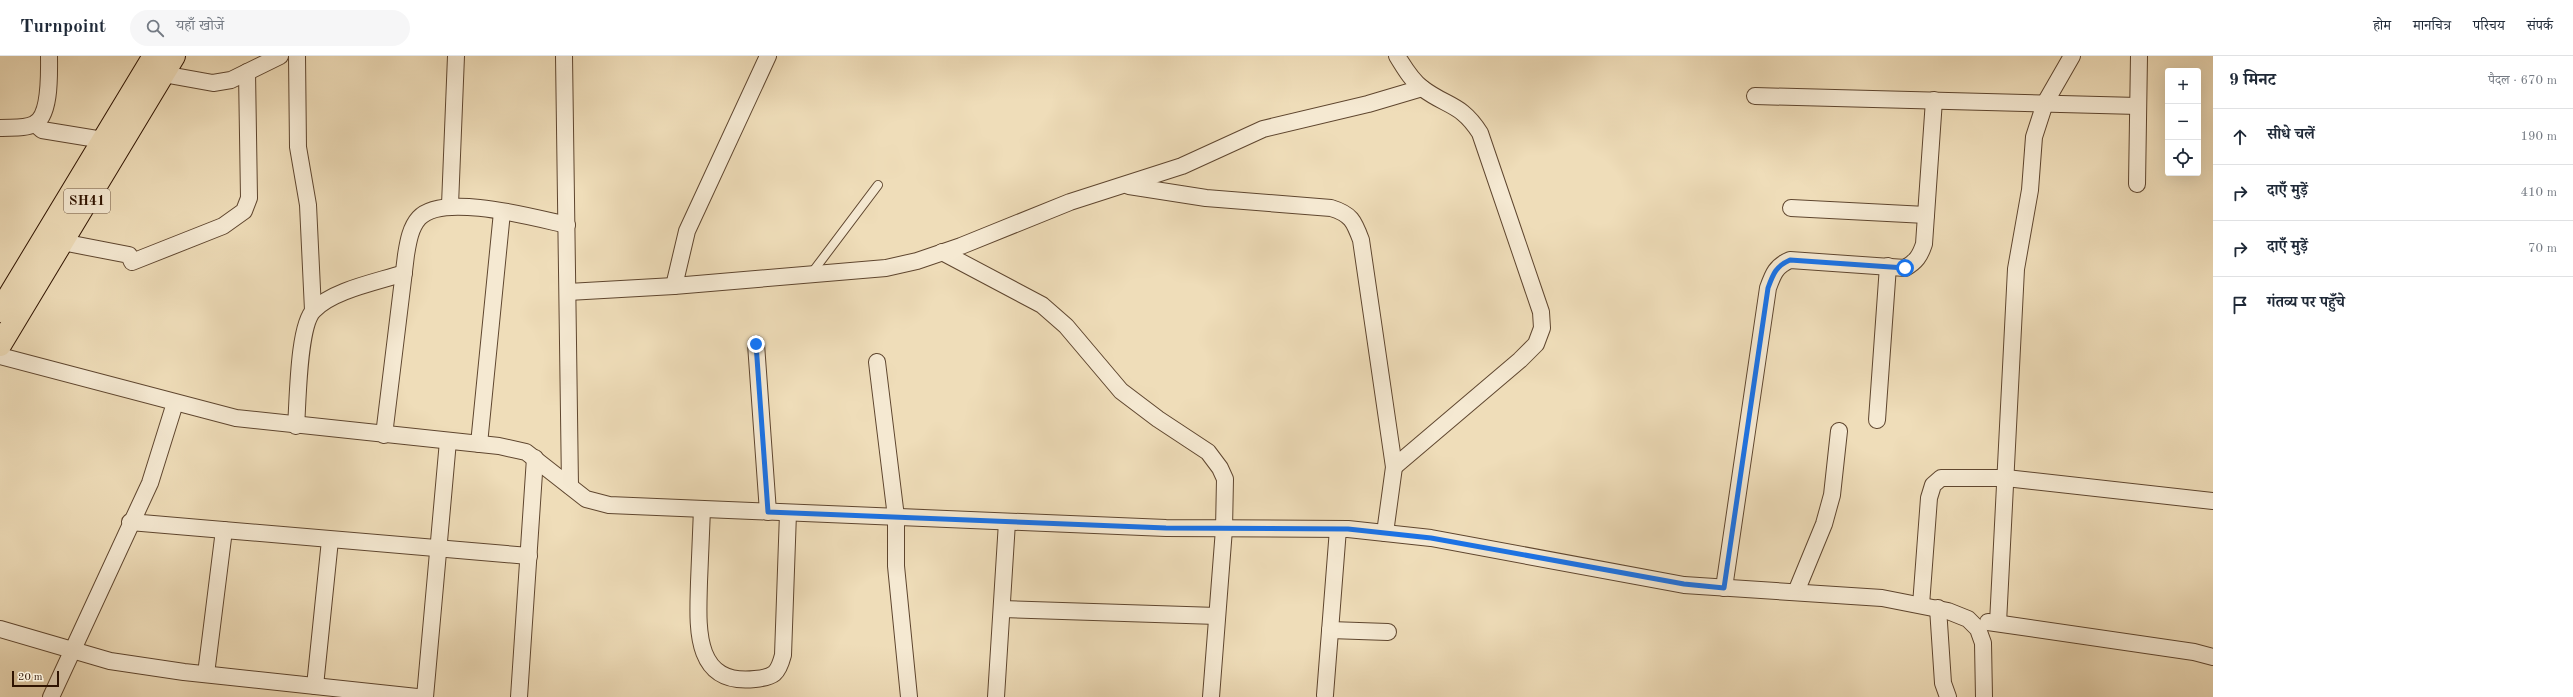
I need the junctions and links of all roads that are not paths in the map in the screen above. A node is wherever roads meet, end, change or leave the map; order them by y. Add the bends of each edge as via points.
1 (49, 56) edge
2 (174, 56) edge
3 (280, 56) edge
4 (297, 56) edge
5 (456, 56) edge
6 (564, 56) edge
7 (768, 56) edge
8 (1397, 56) edge
9 (2072, 56) edge
10 (2139, 56) edge
11 (159, 65) edge
12 (247, 72) junction
13 (1422, 88) junction
14 (1755, 96) dead end
15 (1934, 100) junction
16 (2045, 103) junction
17 (2138, 106) junction
18 (35, 124) junction
19 (0, 128) edge
20 (103, 140) junction
21 (2137, 184) dead end
22 (878, 185) dead end
23 (1127, 186) junction
24 (450, 205) junction
25 (1791, 208) dead end
26 (502, 212) junction
27 (1926, 216) junction
28 (567, 225) junction
29 (62, 242) junction
30 (942, 252) junction
31 (1888, 266) junction
32 (404, 273) junction
33 (811, 274) junction
34 (674, 286) junction
35 (568, 292) junction
36 (0, 310) edge
37 (313, 310) junction
38 (756, 344) dead end
39 (0, 345) edge
40 (0, 356) edge
41 (877, 362) dead end
42 (175, 403) junction
43 (1877, 420) dead end
44 (296, 426) junction
45 (1840, 431) dead end
46 (384, 435) junction
47 (448, 441) junction
48 (479, 444) junction
49 (535, 458) junction
50 (1394, 467) junction
51 (2006, 478) junction
52 (570, 486) junction
53 (2213, 501) edge
54 (702, 509) junction
55 (768, 512) junction
56 (788, 513) junction
57 (896, 517) junction
58 (130, 522) junction
59 (1007, 522) junction
60 (1224, 529) junction
61 (1338, 529) junction
62 (224, 530) junction
63 (1385, 533) junction
64 (330, 540) junction
65 (438, 549) junction
66 (529, 556) junction
67 (1724, 588) junction
68 (1796, 592) junction
69 (1921, 604) junction
70 (1002, 608) junction
71 (1938, 608) junction
72 (1217, 616) junction
73 (1968, 619) junction
74 (1998, 623) junction
75 (0, 630) edge
76 (1330, 630) junction
77 (1388, 632) dead end
78 (72, 651) junction
79 (2213, 657) edge
80 (206, 674) junction
81 (315, 686) junction
82 (1325, 695) dead end
83 (51, 697) edge
84 (417, 697) edge
85 (425, 697) edge
86 (519, 697) edge
87 (909, 697) edge
88 (996, 697) edge
89 (1211, 697) edge
90 (1948, 697) edge
91 (1984, 697) edge

1 - 18 street via 46,108 41,119
2 - 11 main road, SH41
3 - 12 street
4 - 37 street via 298,147 308,205
5 - 24 street
6 - 28 street
7 - 34 street via 687,231
8 - 13 street
9 - 16 street
10 - 17 street
11 - 12 street via 213,83 231,80
11 - 20 main road, SH41
11 - 29 main road, SH41
12 - 29 street via 249,198 244,211 223,226 132,262 129,255
13 - 23 street via 1368,104 1263,129 1182,166
13 - 50 street via 1452,103 1471,119 1480,133 1535,292 1542,328 1536,344 1520,360
14 - 15 street
15 - 16 street
15 - 27 street
16 - 17 street
16 - 51 street via 2034,137 2030,190 2016,269
17 - 21 street
18 - 19 street
18 - 20 street via 42,130
20 - 36 main road, SH41
22 - 33 lane
23 - 30 street via 1070,202
23 - 50 street via 1206,198 1331,208 1346,212 1354,220 1361,240
24 - 26 street
24 - 32 street via 434,208 419,218 410,234
25 - 27 street
26 - 28 street
26 - 48 street
27 - 31 street via 1924,244 1920,256 1905,268
28 - 35 street
29 - 39 main road, SH41
30 - 33 street via 886,268
30 - 60 street via 1042,305 1066,326 1121,391 1208,452 1225,479
31 - 43 street
31 - 67 street via 1790,260 1779,265 1773,274 1768,288
32 - 37 street via 331,297
32 - 46 street
33 - 34 street
34 - 35 street
35 - 52 street
37 - 44 street via 302,344
38 - 55 street
40 - 42 street
41 - 57 street
42 - 44 street via 236,418
42 - 58 street via 150,483
44 - 46 street
45 - 68 street via 1832,495 1824,524
46 - 47 street
47 - 48 street
47 - 65 street
48 - 49 street via 526,452
49 - 52 street
49 - 66 street
50 - 63 street
51 - 53 street
51 - 69 street via 1955,476 1941,478 1933,485 1929,498
51 - 74 street
52 - 54 street via 586,499 609,505
54 - 55 street
54 - 56 street via 698,620 700,645 709,663 721,675 751,680 770,677 780,668 783,655
55 - 56 street
56 - 57 street
57 - 59 street
57 - 87 street via 896,566
58 - 62 street
58 - 78 street
59 - 60 street
59 - 70 street
60 - 61 street
60 - 72 street
61 - 63 street
61 - 76 street
62 - 64 street
62 - 80 street
63 - 67 street via 1431,538 1684,584
64 - 65 street
64 - 81 street
65 - 66 street
65 - 85 street
66 - 86 street
67 - 68 street
68 - 69 street via 1875,597
69 - 71 street
70 - 72 street
70 - 88 street
71 - 73 street
71 - 90 street via 1943,683
72 - 89 street
73 - 74 street
73 - 91 street via 1978,629 1983,643
74 - 79 street
75 - 78 street
76 - 77 street
76 - 82 street
78 - 80 street via 110,661
78 - 83 street
80 - 81 street
81 - 84 street

